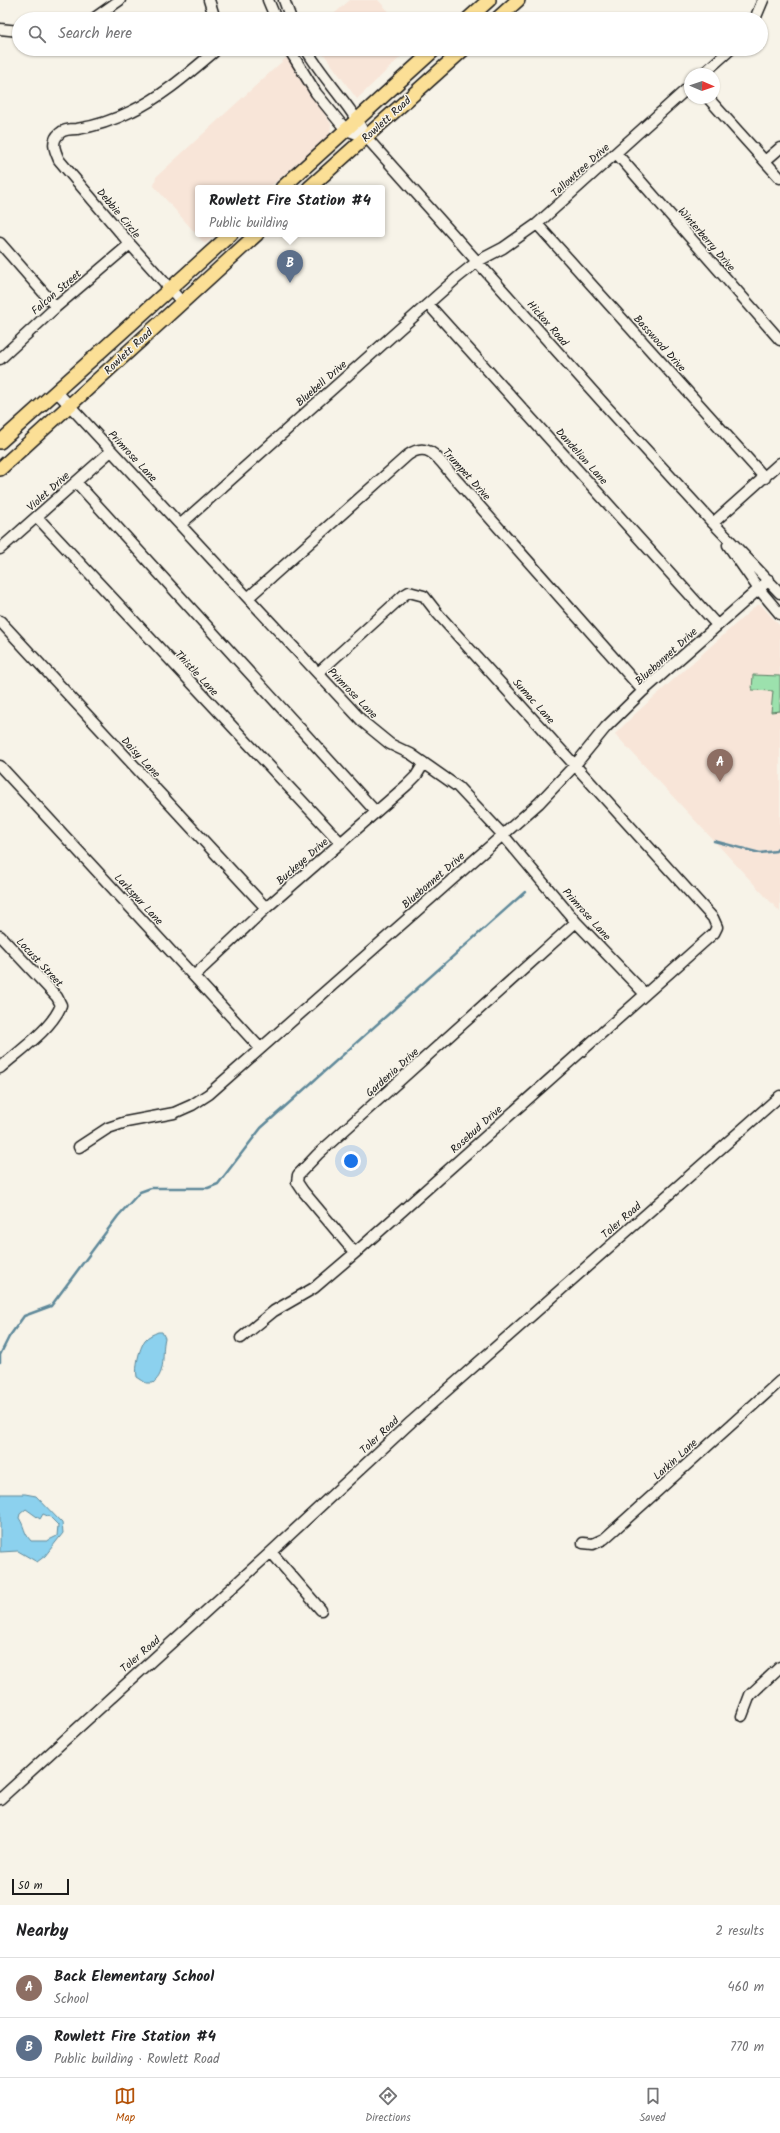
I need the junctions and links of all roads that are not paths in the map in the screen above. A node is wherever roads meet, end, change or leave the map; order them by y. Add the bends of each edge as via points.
1 (120, 0) edge
2 (209, 0) edge
3 (268, 0) edge
4 (284, 0) edge
5 (489, 0) edge
6 (518, 0) edge
7 (763, 0) edge
8 (104, 12) edge
9 (213, 12) edge
10 (273, 12) edge
11 (288, 12) edge
12 (476, 12) edge
13 (505, 12) edge
14 (759, 12) edge
15 (0, 29) edge
16 (12, 30) edge
17 (209, 56) edge
18 (294, 56) edge
19 (310, 56) edge
20 (427, 56) edge
21 (456, 56) edge
22 (723, 56) edge
23 (710, 68) edge
24 (684, 91) edge
25 (713, 104) edge
26 (358, 119) junction
27 (346, 130) junction
28 (366, 137) junction
29 (780, 148) edge
30 (616, 153) junction
31 (765, 161) junction
32 (780, 178) edge
33 (285, 185) edge
34 (312, 185) edge
35 (537, 224) junction
36 (228, 237) edge
37 (254, 237) edge
38 (0, 243) edge
39 (130, 244) junction
40 (478, 261) junction
41 (171, 289) junction
42 (182, 302) junction
43 (428, 304) junction
44 (56, 307) junction
45 (780, 340) edge
46 (0, 359) edge
47 (57, 392) junction
48 (71, 406) junction
49 (0, 442) edge
50 (111, 451) junction
51 (780, 463) edge
52 (0, 469) edge
53 (765, 478) junction
54 (76, 482) junction
55 (37, 517) junction
56 (713, 523) junction
57 (181, 524) junction
58 (0, 549) edge
59 (769, 580) junction
60 (758, 588) junction
61 (780, 592) edge
62 (249, 598) junction
63 (780, 614) edge
64 (0, 620) edge
65 (717, 625) junction
66 (318, 673) junction
67 (643, 691) junction
68 (424, 763) junction
69 (575, 764) junction
70 (0, 766) edge
71 (376, 812) junction
72 (503, 835) junction
73 (341, 843) junction
74 (266, 908) junction
75 (576, 922) junction
76 (717, 927) joint
77 (0, 936) edge
78 (194, 976) junction
79 (645, 994) junction
80 (260, 1048) junction
81 (0, 1068) edge
82 (780, 1096) edge
83 (79, 1147) dead end
84 (356, 1253) junction
85 (241, 1338) dead end
86 (780, 1381) edge
87 (583, 1543) dead end
88 (271, 1552) junction
89 (321, 1610) dead end
90 (780, 1667) edge
91 (742, 1716) dead end
92 (0, 1799) edge

1 - 8 street
2 - 9 street
3 - 10 street
4 - 11 street
5 - 12 main road
6 - 13 main road
7 - 14 street
15 - 16 street
17 - 39 street, Debbie Circle via 175,84 134,110 96,126 65,130 59,133 54,141 54,150 59,160
18 - 27 street via 316,93
19 - 26 street, Hickox Road via 328,83
20 - 26 main road, Rowlett Road
21 - 28 main road, Rowlett Road
22 - 23 street
24 - 30 street, Tallowtree Drive
25 - 31 street
26 - 27 main road, Rowlett Road
26 - 28 street, Hickox Road
27 - 28 street, Hickox Road
27 - 33 main road, Rowlett Road
28 - 34 main road, Rowlett Road
28 - 40 street, Hickox Road
29 - 31 street
30 - 35 street, Tallowtree Drive
30 - 45 street, Winterberry Drive
31 - 32 street
35 - 40 street, Tallowtree Drive via 503,248
35 - 53 street, Basswood Drive
36 - 41 main road, Rowlett Road
37 - 42 main road, Rowlett Road
38 - 44 street
39 - 41 street, Debbie Circle
39 - 44 street, Falcon Street
40 - 43 street, Bluebell Drive
40 - 56 street, Hickox Road
41 - 42 street, Debbie Circle
41 - 47 main road, Rowlett Road
42 - 48 main road, Rowlett Road
43 - 57 street, Bluebell Drive
43 - 65 street, Dandelion Lane
44 - 46 street, Falcon Street
47 - 48 street, Primrose Lane
47 - 49 main road, Rowlett Road
48 - 50 street, Primrose Lane
48 - 52 main road, Rowlett Road
50 - 54 street, Violet Drive
50 - 57 street, Primrose Lane
51 - 53 street
53 - 56 street
54 - 55 street, Violet Drive
54 - 71 street
55 - 58 street, Violet Drive
55 - 73 street, Thistle Lane
56 - 59 street, Hickox Road
56 - 60 street, Hickox Road
57 - 62 street, Primrose Lane
59 - 60 street, Bluebonnet Drive
59 - 61 street, Hickox Road
60 - 63 street, Hickox Road
60 - 65 street, Bluebonnet Drive
62 - 66 street, Primrose Lane
62 - 67 street, Trumpet Drive via 408,455 416,449 424,448 430,451 452,475
64 - 74 street, Daisy Lane
65 - 67 street, Bluebonnet Drive
66 - 68 street, Primrose Lane via 363,722 390,744
66 - 69 street, Sumac Lane via 404,595 416,592 424,596
67 - 69 street, Bluebonnet Drive via 606,727
68 - 71 street, Buckeye Drive via 416,776
68 - 72 street, Primrose Lane via 458,786
69 - 72 street, Bluebonnet Drive via 539,803
69 - 76 street, Sumac Lane via 713,918
70 - 78 street, Larkspur Lane
71 - 73 street, Buckeye Drive
72 - 75 street, Primrose Lane
72 - 80 street, Bluebonnet Drive
73 - 74 street, Buckeye Drive
74 - 78 street, Buckeye Drive
75 - 79 street, Primrose Lane
75 - 84 street, Gardenia Drive via 318,1154 298,1175 297,1182 303,1191
76 - 79 street, Rosebud Drive via 714,934
77 - 81 street, Locust Street via 57,997 61,1006 58,1014 46,1027
78 - 80 street, Larkspur Lane
79 - 84 street, Rosebud Drive
80 - 83 street, Bluebonnet Drive via 209,1094 192,1105 174,1113 108,1128
82 - 88 street, Toler Road via 411,1422
84 - 85 street, Rosebud Drive via 314,1288 274,1311
86 - 87 street, Larkin Lane via 604,1539 593,1544
88 - 89 street
88 - 92 street, Toler Road
90 - 91 street via 750,1695

